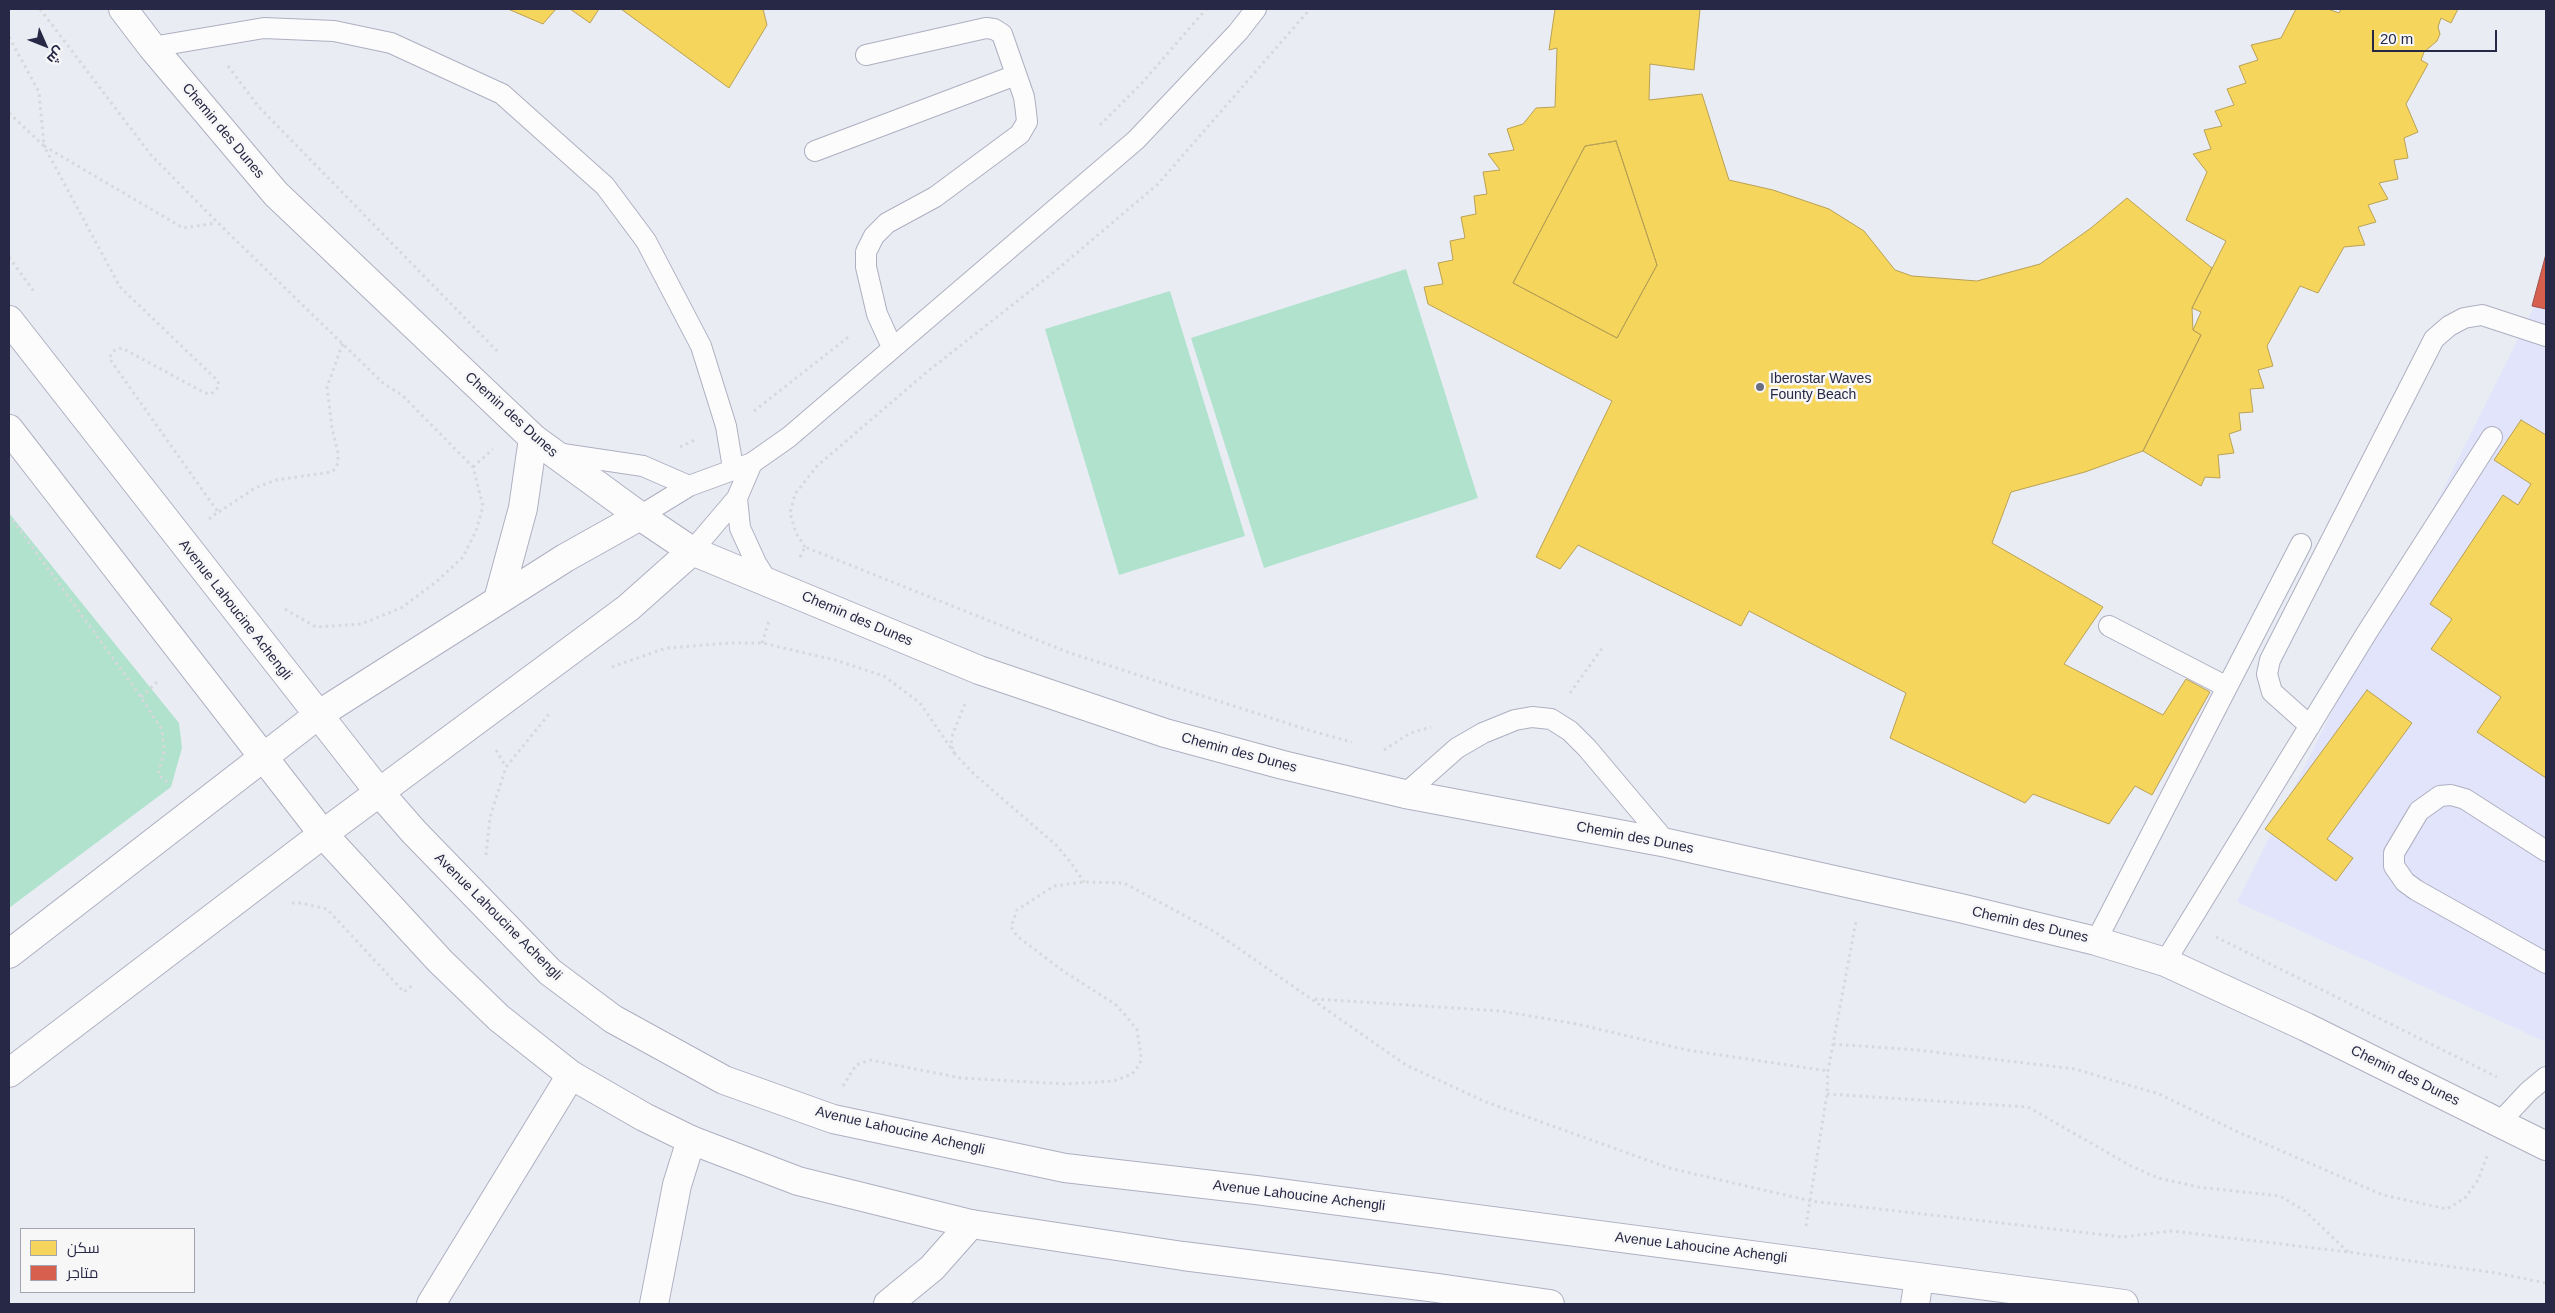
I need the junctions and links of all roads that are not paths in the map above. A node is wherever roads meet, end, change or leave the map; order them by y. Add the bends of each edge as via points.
1 (123, 9) edge
2 (1256, 9) edge
3 (152, 47) junction
4 (866, 55) dead end
5 (1016, 74) junction
6 (815, 151) dead end
7 (9, 320) edge
8 (2546, 336) edge
9 (892, 347) junction
10 (9, 429) edge
11 (2492, 437) dead end
12 (542, 445) junction
13 (742, 466) junction
14 (689, 486) junction
15 (736, 498) junction
16 (640, 516) junction
17 (2302, 544) dead end
18 (692, 551) junction
19 (768, 582) junction
20 (498, 600) junction
21 (2109, 626) dead end
22 (2227, 687) junction
23 (318, 715) junction
24 (2310, 726) junction
25 (263, 757) junction
26 (379, 792) junction
27 (1405, 794) junction
28 (323, 834) junction
29 (1667, 844) junction
30 (2546, 850) edge
31 (2096, 941) junction
32 (9, 954) edge
33 (2165, 962) junction
34 (2546, 962) edge
35 (9, 1074) edge
36 (571, 1075) junction
37 (2546, 1077) edge
38 (2500, 1122) junction
39 (691, 1140) junction
40 (2546, 1146) edge
41 (971, 1224) junction
42 (1917, 1292) edge
43 (1994, 1296) edge
44 (431, 1304) edge
45 (654, 1304) edge
46 (888, 1304) edge
47 (1550, 1304) edge
48 (2124, 1304) edge

1 - 3 street, Chemin des Dunes
2 - 9 lane via 1136,140
3 - 12 street, Chemin des Dunes via 276,194
3 - 13 lane via 264,28 334,31 391,43 502,94 605,186 646,241 701,346
4 - 5 lane via 994,28 1002,34
5 - 6 lane
5 - 9 lane via 1027,122 1020,134 935,197 887,223 874,236 866,252 866,267 878,314
7 - 23 street, Avenue Lahoucine Achengli
8 - 24 lane via 2482,315 2456,322 2434,340 2270,660 2267,674 2272,692
9 - 13 lane via 789,436
10 - 25 street
11 - 24 lane
12 - 14 lane via 643,466
12 - 16 street, Chemin des Dunes
12 - 20 street
13 - 14 lane
13 - 15 lane
14 - 16 lane
15 - 18 lane
15 - 19 lane via 740,528
16 - 18 street, Chemin des Dunes
16 - 20 street
17 - 22 lane
18 - 19 street, Chemin des Dunes
18 - 26 street via 628,608
19 - 27 street, Chemin des Dunes via 978,670 1165,733
20 - 23 street
21 - 22 lane
22 - 31 lane
23 - 25 street
23 - 26 street, Avenue Lahoucine Achengli
24 - 33 lane
25 - 28 street
25 - 32 street
26 - 28 street
26 - 42 street, Avenue Lahoucine Achengli via 491,914 550,972 613,1019 724,1080 833,1119 1065,1168 1800,1262
27 - 29 street, Chemin des Dunes
27 - 29 lane via 1457,748 1483,733 1515,720 1532,717 1551,719 1587,748
28 - 35 street
28 - 36 street via 440,961 499,1018
29 - 31 street, Chemin des Dunes
30 - 34 lane via 2465,799 2440,796 2419,811 2394,853 2394,866 2404,882 2416,890
31 - 33 street, Chemin des Dunes
33 - 38 street, Chemin des Dunes
36 - 39 street
36 - 44 street
37 - 38 lane
38 - 40 street, Chemin des Dunes
39 - 41 street via 798,1181
39 - 45 street via 677,1185
41 - 46 street via 932,1268
41 - 47 street via 1183,1256
42 - 43 street, Avenue Lahoucine Achengli
43 - 48 street, Avenue Lahoucine Achengli

